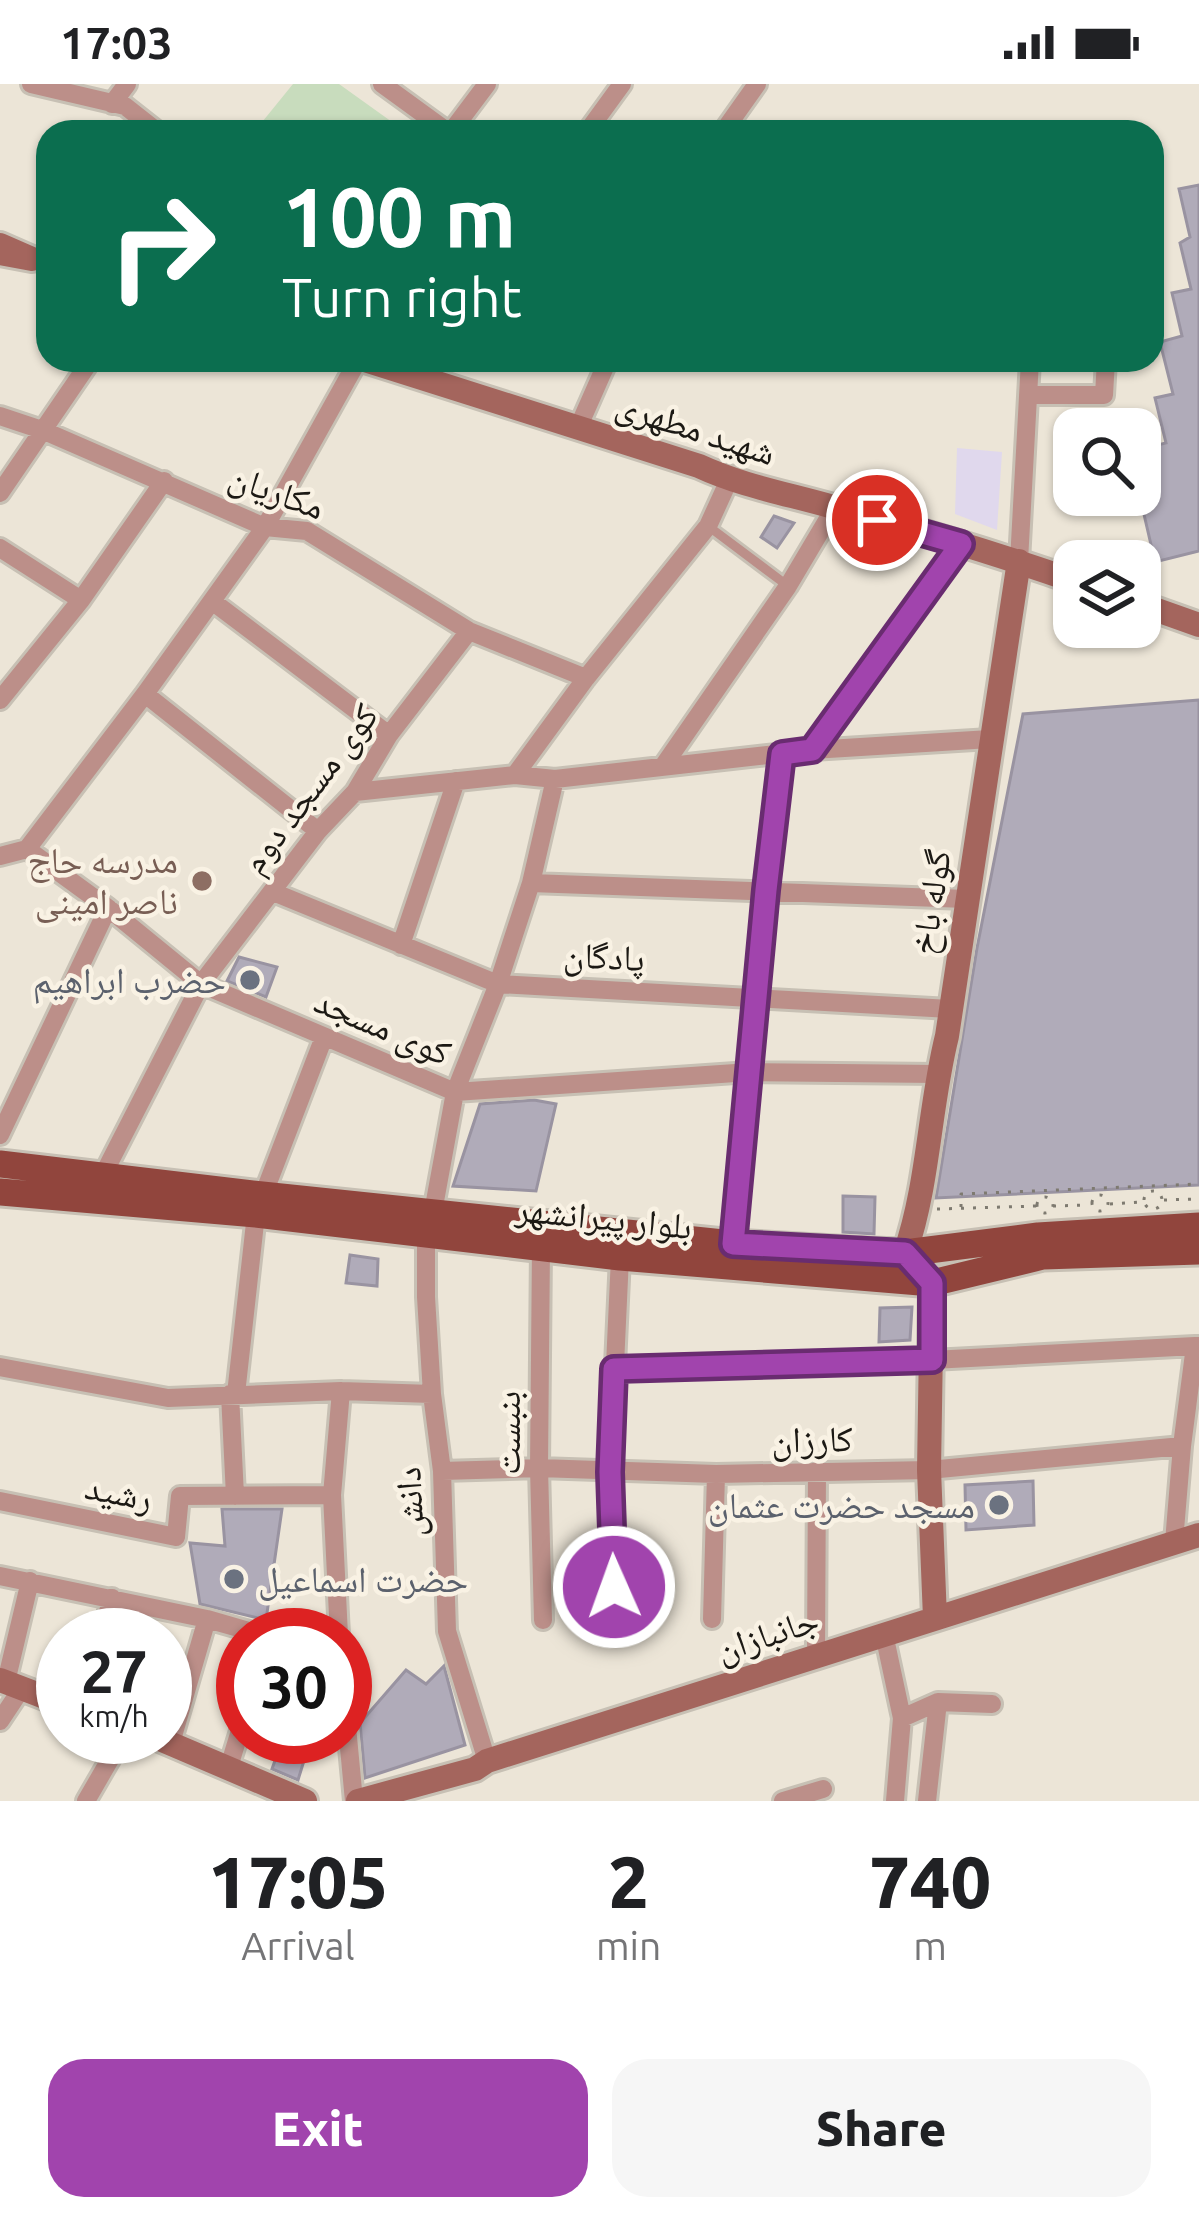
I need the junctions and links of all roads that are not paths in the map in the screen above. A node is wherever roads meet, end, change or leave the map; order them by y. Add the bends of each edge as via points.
1 (31, 84) edge
2 (127, 84) edge
3 (382, 84) edge
4 (487, 84) edge
5 (622, 84) edge
6 (757, 84) edge
7 (112, 104) junction
8 (143, 120) edge
9 (433, 120) edge
10 (459, 120) edge
11 (596, 120) edge
12 (732, 120) edge
13 (0, 249) edge
14 (36, 261) edge
15 (83, 372) edge
16 (355, 372) edge
17 (400, 372) edge
18 (603, 372) edge
19 (1029, 372) edge
20 (1105, 372) edge
21 (1028, 395) junction
22 (0, 416) edge
23 (578, 428) junction
24 (42, 430) junction
25 (729, 480) junction
26 (164, 482) junction
27 (0, 493) edge
28 (835, 507) junction
29 (709, 526) junction
30 (265, 527) junction
31 (961, 544) junction
32 (0, 548) edge
33 (1019, 561) junction
34 (1053, 573) edge
35 (788, 586) junction
36 (81, 600) junction
37 (212, 601) junction
38 (1161, 611) edge
39 (1199, 625) edge
40 (469, 631) junction
41 (586, 679) junction
42 (145, 694) junction
43 (0, 700) edge
44 (389, 735) junction
45 (990, 739) junction
46 (812, 750) junction
47 (782, 754) junction
48 (664, 765) junction
49 (515, 775) junction
50 (555, 778) junction
51 (456, 781) junction
52 (356, 792) junction
53 (318, 831) junction
54 (27, 849) junction
55 (0, 856) edge
56 (531, 883) junction
57 (766, 890) junction
58 (273, 892) junction
59 (966, 899) junction
60 (108, 908) junction
61 (401, 945) junction
62 (201, 984) junction
63 (498, 984) junction
64 (756, 997) junction
65 (950, 1009) junction
66 (324, 1037) junction
67 (750, 1072) junction
68 (938, 1074) junction
69 (454, 1092) junction
70 (0, 1135) edge
71 (0, 1164) edge
72 (103, 1175) junction
73 (0, 1192) edge
74 (259, 1205) junction
75 (1198, 1210) edge
76 (429, 1223) junction
77 (733, 1244) junction
78 (541, 1246) junction
79 (1199, 1251) edge
80 (905, 1253) junction
81 (620, 1257) junction
82 (932, 1283) junction
83 (1197, 1346) edge
84 (932, 1360) junction
85 (0, 1367) edge
86 (614, 1369) junction
87 (340, 1391) junction
88 (233, 1394) junction
89 (432, 1394) junction
90 (1182, 1446) junction
91 (539, 1468) junction
92 (929, 1470) junction
93 (442, 1471) junction
94 (817, 1471) junction
95 (610, 1472) junction
96 (716, 1474) junction
97 (332, 1495) junction
98 (235, 1496) junction
99 (0, 1502) edge
100 (1199, 1535) edge
101 (1174, 1543) junction
102 (0, 1576) edge
103 (29, 1581) junction
104 (112, 1598) junction
105 (109, 1608) edge
106 (338, 1608) edge
107 (935, 1618) junction
108 (207, 1619) junction
109 (712, 1619) dead end
110 (543, 1620) dead end
111 (216, 1622) edge
112 (616, 1626) dead end
113 (884, 1634) junction
114 (815, 1656) junction
115 (192, 1660) edge
116 (10, 1684) edge
117 (938, 1702) junction
118 (992, 1704) dead end
119 (902, 1718) junction
120 (0, 1721) edge
121 (900, 1740) junction
122 (933, 1744) junction
123 (192, 1753) edge
124 (487, 1761) junction
125 (107, 1764) edge
126 (230, 1764) edge
127 (352, 1764) edge
128 (228, 1770) junction
129 (823, 1789) dead end
130 (86, 1801) edge
131 (305, 1801) edge
132 (356, 1801) edge
133 (783, 1801) edge
134 (895, 1801) edge
135 (926, 1801) edge

1 - 7 street
2 - 7 street
3 - 9 street
4 - 10 street
5 - 11 street
6 - 12 street
7 - 8 street
13 - 14 street
15 - 24 street
16 - 30 street
17 - 23 street, شهید مطهری
18 - 23 street
19 - 21 street
20 - 21 street via 1104,395
21 - 33 street
22 - 24 street, مکاریان
23 - 25 street, شهید مطهری
24 - 26 street, مکاریان
24 - 27 street
25 - 28 street, شهید مطهری
25 - 29 street
26 - 30 street, مکاریان
26 - 36 street
28 - 31 street, شهید مطهری
28 - 35 street
29 - 35 lane
29 - 41 street
30 - 37 street
30 - 40 street, مکاریان via 307,531
31 - 33 street, شهید مطهری
31 - 46 street
32 - 36 street
33 - 34 street, شهید مطهری
33 - 45 street, گوله باخ
35 - 48 street
36 - 43 street
37 - 42 street
37 - 44 street
38 - 39 street
40 - 41 street, مکاریان
40 - 44 street, کوی مسجد دوم
41 - 49 street
42 - 53 street
42 - 54 street
44 - 52 street, کوی مسجد دوم
45 - 46 street
45 - 59 street, گوله باخ
46 - 47 street
47 - 48 street
47 - 57 street
48 - 50 street
49 - 50 street
49 - 51 street
50 - 56 street, دانش
51 - 52 street
51 - 61 street
52 - 53 street, کوی مسجد دوم
53 - 58 street, کوی مسجد دوم
54 - 55 street
54 - 60 street, کوی مسجد
56 - 57 street
56 - 63 street, دانش
57 - 59 street
57 - 64 street
58 - 61 street, پادگان
58 - 62 street, کوی مسجد دوم
59 - 65 street, گوله باخ
60 - 62 street, کوی مسجد
60 - 70 street
61 - 63 street, پادگان
62 - 66 street, کوی مسجد
62 - 72 street, کوی مسجد دوم
63 - 64 street, پادگان
63 - 69 street, دانش
64 - 65 street, پادگان
64 - 67 street
65 - 68 street, گوله باخ
66 - 69 street, کوی مسجد
66 - 74 street
67 - 68 street, کوی مسجد
67 - 69 street, کوی مسجد
67 - 77 street
68 - 80 street, گوله باخ
69 - 76 street, دانش
71 - 72 main road, بلوار پیرانشهر
72 - 74 main road, بلوار پیرانشهر
73 - 74 main road, بلوار پیرانشهر
74 - 76 main road, بلوار پیرانشهر
74 - 88 street
75 - 80 main road, بلوار پیرانشهر
76 - 77 main road, بلوار پیرانشهر
76 - 78 main road, بلوار پیرانشهر
76 - 89 street, دانش
77 - 80 main road, بلوار پیرانشهر
78 - 81 main road, بلوار پیرانشهر
78 - 91 street, بنبست
79 - 82 main road, بلوار پیرانشهر via 1042,1256
80 - 82 street
81 - 82 main road, بلوار پیرانشهر
81 - 86 street
82 - 84 street
83 - 84 street
83 - 90 street
84 - 86 street
84 - 92 street
85 - 88 street via 168,1398
86 - 95 street
87 - 88 street
87 - 89 street
87 - 97 street
88 - 98 street
89 - 93 street, دانش
90 - 92 street, کارزان
90 - 101 street
91 - 93 street, کارزان
91 - 95 street, کارزان
91 - 110 street, بنبست
92 - 94 street, کارزان
92 - 107 street
93 - 124 street, دانش via 447,1631
94 - 96 street, کارزان
94 - 114 street
95 - 96 street, کارزان
95 - 112 street
96 - 109 street
97 - 98 street, رشید
97 - 106 street
98 - 99 street, رشید via 180,1496 176,1537
100 - 101 street, جانبازان
101 - 107 street, جانبازان
102 - 103 street
103 - 104 street
103 - 116 street
104 - 105 street
104 - 108 street
107 - 113 street, جانبازان
108 - 111 street
108 - 115 street
113 - 114 street, جانبازان
113 - 119 street
114 - 124 street, جانبازان
116 - 120 street
117 - 118 street
117 - 119 street
117 - 122 street
119 - 121 street
121 - 122 street
121 - 134 street
122 - 135 street
123 - 128 street
124 - 132 street, جانبازان
125 - 130 street
126 - 128 street
127 - 132 street
128 - 131 street
129 - 133 street

